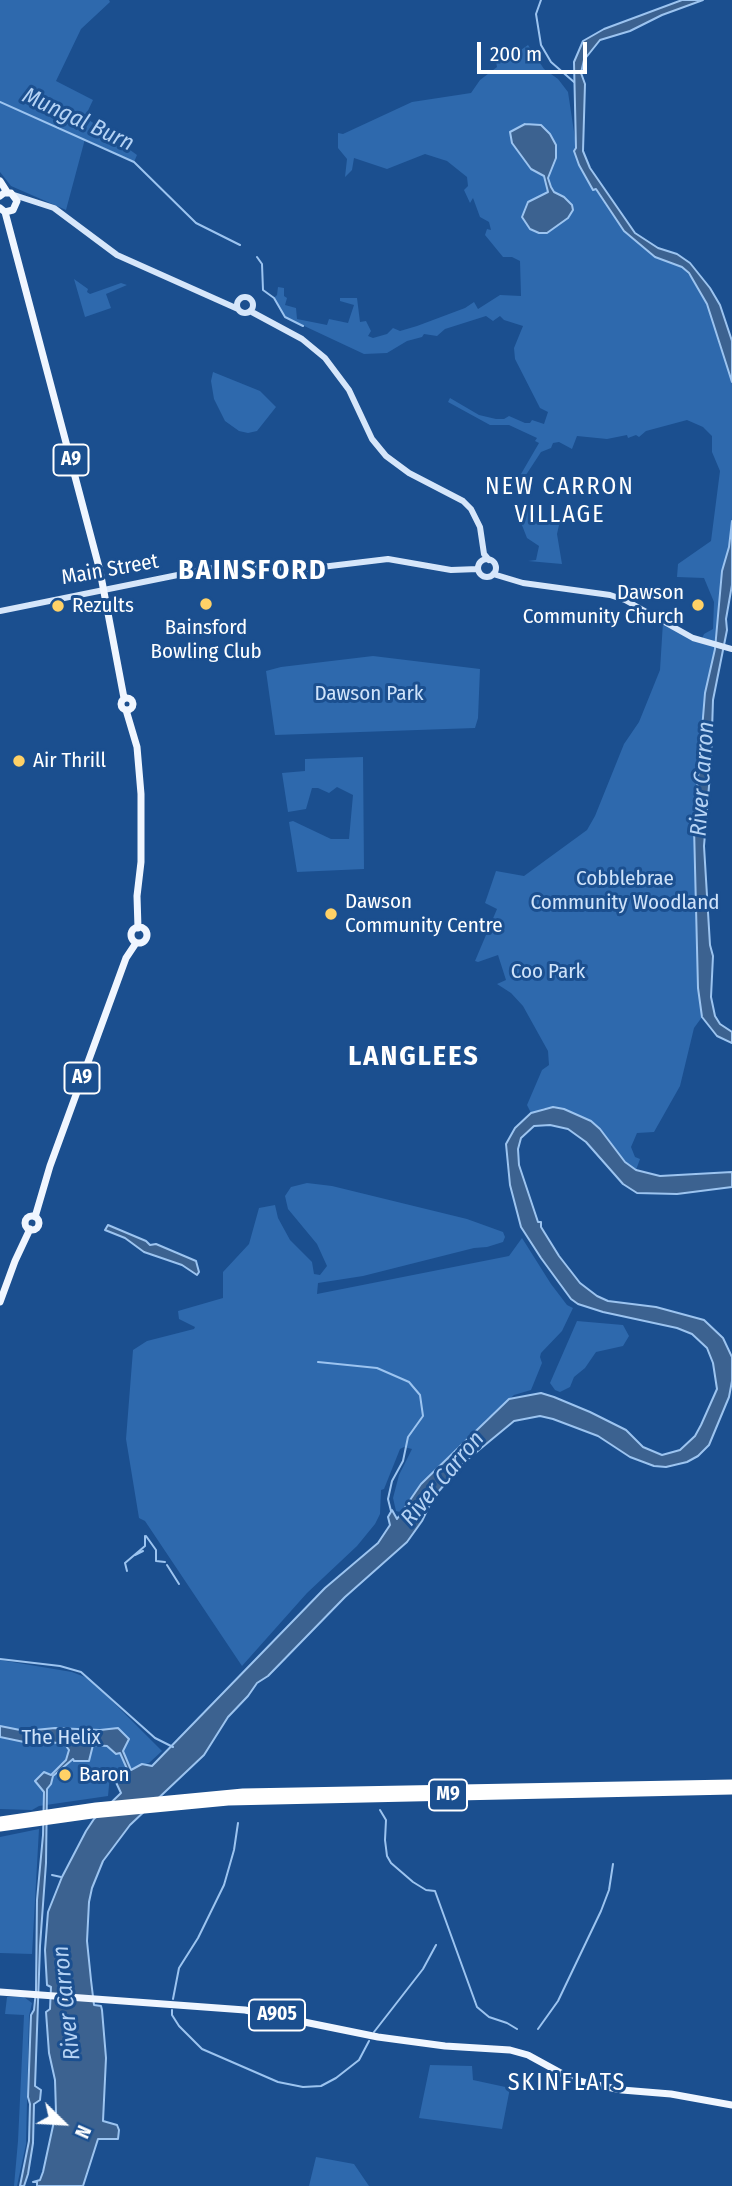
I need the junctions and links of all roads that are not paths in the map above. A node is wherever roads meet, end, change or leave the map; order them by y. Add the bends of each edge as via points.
1 (1, 182) edge
2 (5, 195) edge
3 (26, 199) junction
4 (8, 209) edge
5 (217, 299) junction
6 (240, 300) junction
7 (238, 309) junction
8 (251, 309) junction
9 (482, 562) junction
10 (495, 566) junction
11 (493, 574) junction
12 (513, 579) junction
13 (0, 611) edge
14 (732, 649) edge
15 (0, 1302) edge
16 (732, 1784) edge
17 (732, 1790) edge
18 (51, 1816) junction
19 (35, 1819) junction
20 (0, 1821) edge
21 (0, 1829) edge
22 (0, 1992) edge
23 (732, 2105) edge

1 - 2 main road
2 - 3 main road
2 - 4 main road via 17,201
3 - 4 main road
3 - 5 main road via 54,208 117,255
4 - 15 main road, A9 via 100,571 124,698 133,703 126,710 137,747 141,794 138,928 147,936 126,958 50,1166 35,1217 39,1224 30,1229
5 - 6 main road
5 - 7 main road
6 - 7 main road
6 - 8 main road via 250,299
7 - 8 main road via 244,313
8 - 9 main road via 302,339 324,358 349,390 372,439 386,456 471,509 480,527
9 - 10 main road
9 - 11 main road, Main Street via 485,576
9 - 13 main road, Main Street via 451,570 387,559 305,569 227,565
10 - 11 main road
10 - 12 main road
11 - 12 main road, Main Street
12 - 14 main road, Main Street via 610,595 682,633
16 - 18 highway, M9 via 278,1792 175,1798
17 - 18 highway, M9 via 281,1798
18 - 19 highway, M9
19 - 20 highway, M9
19 - 21 highway, M9
22 - 23 main road, A905 via 245,2010 377,2037 510,2050 587,2083

